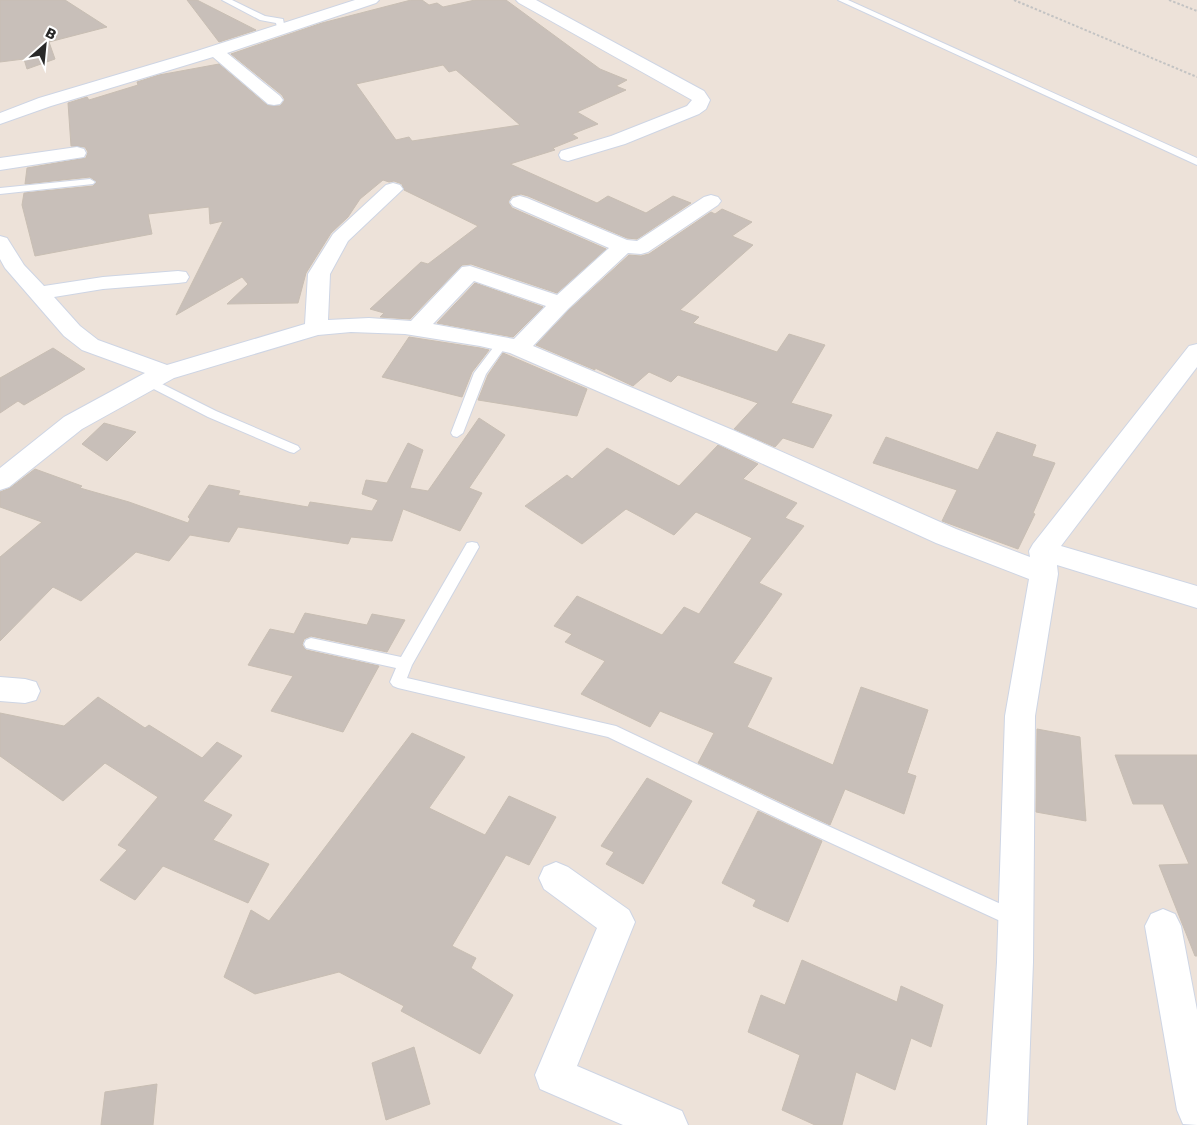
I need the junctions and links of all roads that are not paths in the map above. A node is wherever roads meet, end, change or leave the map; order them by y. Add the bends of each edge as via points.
1 (226, 0) edge
2 (347, 0) edge
3 (371, 0) edge
4 (524, 0) edge
5 (842, 0) edge
6 (280, 25) junction
7 (215, 51) junction
8 (274, 100) dead end
9 (0, 119) edge
10 (77, 153) dead end
11 (568, 155) dead end
12 (1197, 162) edge
13 (0, 164) edge
14 (90, 182) dead end
15 (393, 189) dead end
16 (0, 191) edge
17 (711, 201) dead end
18 (520, 202) dead end
19 (0, 242) edge
20 (623, 246) junction
21 (8, 270) edge
22 (178, 277) dead end
23 (40, 293) junction
24 (560, 304) junction
25 (316, 328) junction
26 (417, 328) junction
27 (510, 345) junction
28 (1197, 351) edge
29 (157, 377) junction
30 (457, 433) dead end
31 (294, 449) dead end
32 (0, 481) edge
33 (472, 547) dead end
34 (1043, 562) junction
35 (1197, 597) edge
36 (312, 644) dead end
37 (405, 664) junction
38 (556, 878) dead end
39 (1016, 919) junction
40 (1163, 926) dead end
41 (1197, 1110) edge
42 (668, 1125) edge
43 (1006, 1125) edge

1 - 6 lane
2 - 6 street
3 - 6 street
4 - 11 street via 700,100 700,106 693,110 618,140
5 - 12 lane
6 - 7 street
7 - 8 street
7 - 9 street via 45,102
10 - 13 street
14 - 16 lane
15 - 25 street via 340,238 319,274
17 - 20 street via 641,248
18 - 20 street
19 - 21 street
20 - 24 street
21 - 23 street
22 - 23 street via 104,283
23 - 29 street via 72,331 90,344
24 - 26 street via 470,272
24 - 27 street
25 - 26 street via 340,324
25 - 29 street
26 - 27 street
27 - 30 lane via 480,373
27 - 34 street via 726,436 946,536
28 - 34 street
29 - 31 lane via 212,414
29 - 32 street via 73,423
33 - 37 lane
34 - 35 street
34 - 39 street via 1020,716
36 - 37 lane
37 - 39 lane via 398,682 612,731
38 - 42 street via 617,922 554,1075
39 - 43 street
40 - 41 street

